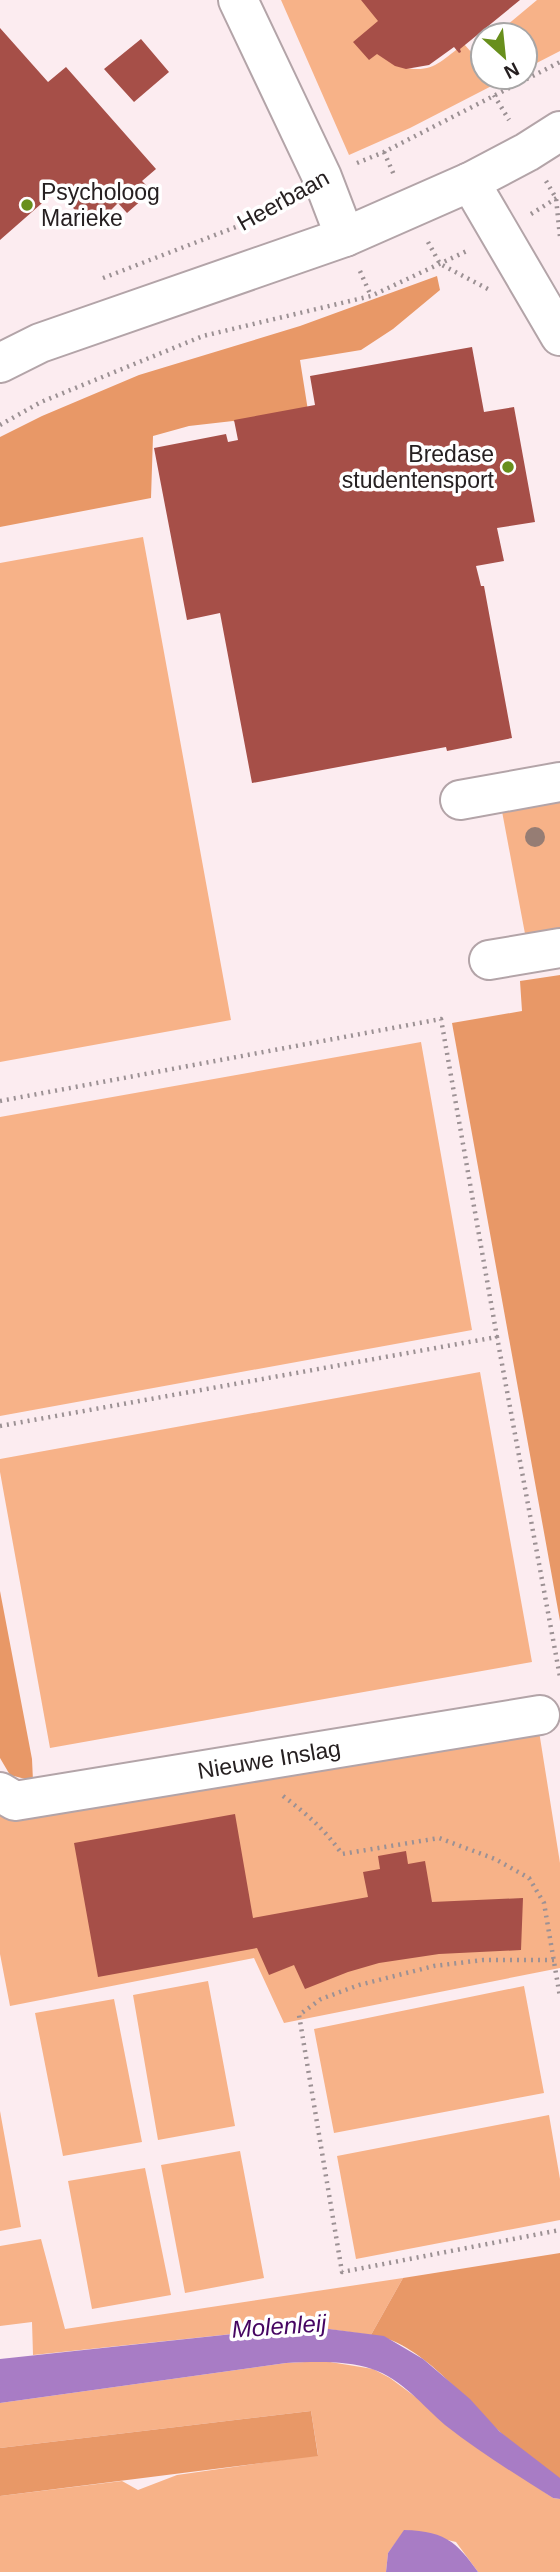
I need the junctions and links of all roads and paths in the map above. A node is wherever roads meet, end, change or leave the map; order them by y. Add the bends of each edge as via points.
1 (238, 0) edge
2 (560, 62) edge
3 (560, 131) edge
4 (384, 152) junction
5 (322, 177) junction
6 (470, 182) junction
7 (560, 196) edge
8 (410, 207) junction
9 (500, 235) junction
10 (345, 237) junction
11 (440, 264) junction
12 (98, 280) dead end
13 (498, 294) dead end
14 (560, 336) edge
15 (0, 363) edge
16 (0, 425) edge
17 (560, 782) edge
18 (460, 800) dead end
19 (560, 948) edge
20 (489, 961) dead end
21 (0, 1101) edge
22 (497, 1337) junction
23 (0, 1426) edge
24 (560, 1677) edge
25 (540, 1715) dead end
26 (263, 1760) junction
27 (0, 1791) edge
28 (554, 1960) junction
29 (560, 1997) edge
30 (560, 2230) edge

1 - 5 street
2 - 4 path, Heerbaan
3 - 6 street, Heerbaan
4 - 5 path, Heerbaan
4 - 8 path
5 - 10 street
5 - 12 path, Heerbaan via 244,224
6 - 8 street, Heerbaan
6 - 9 street
7 - 9 path
8 - 10 street, Heerbaan
8 - 11 path
9 - 11 path
9 - 14 street
10 - 15 street, Heerbaan via 40,342
11 - 13 path
11 - 16 path via 371,296 204,336 41,402
17 - 18 street
19 - 20 street
21 - 22 path via 440,1019
22 - 23 path
22 - 24 path
25 - 26 street, Nieuwe Inslag
26 - 27 street, Nieuwe Inslag via 15,1801
26 - 28 path via 269,1786 313,1818 342,1854 439,1838 529,1878 544,1903
28 - 29 path
28 - 30 path via 483,1960 434,1966 359,1985 321,1999 299,2015 342,2272

